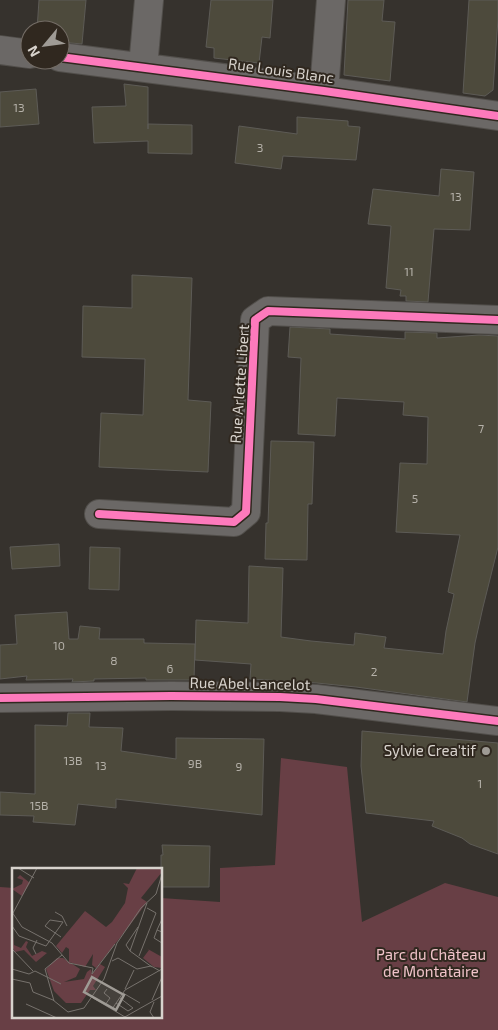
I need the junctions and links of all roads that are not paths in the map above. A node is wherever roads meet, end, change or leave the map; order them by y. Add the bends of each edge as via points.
1 (148, 0) edge
2 (331, 0) edge
3 (0, 50) edge
4 (20, 53) edge
5 (70, 58) edge
6 (143, 67) junction
7 (324, 91) junction
8 (498, 116) edge
9 (498, 320) edge
10 (99, 514) dead end
11 (0, 698) edge
12 (498, 721) edge

1 - 6 street
2 - 7 street
3 - 4 street
5 - 6 street, Rue Louis Blanc
6 - 7 street, Rue Louis Blanc
7 - 8 street, Rue Louis Blanc
9 - 10 street, Rue Arlette Libert via 268,311 255,320 246,512 234,522
11 - 12 street, Rue Abel Lancelot via 280,697

